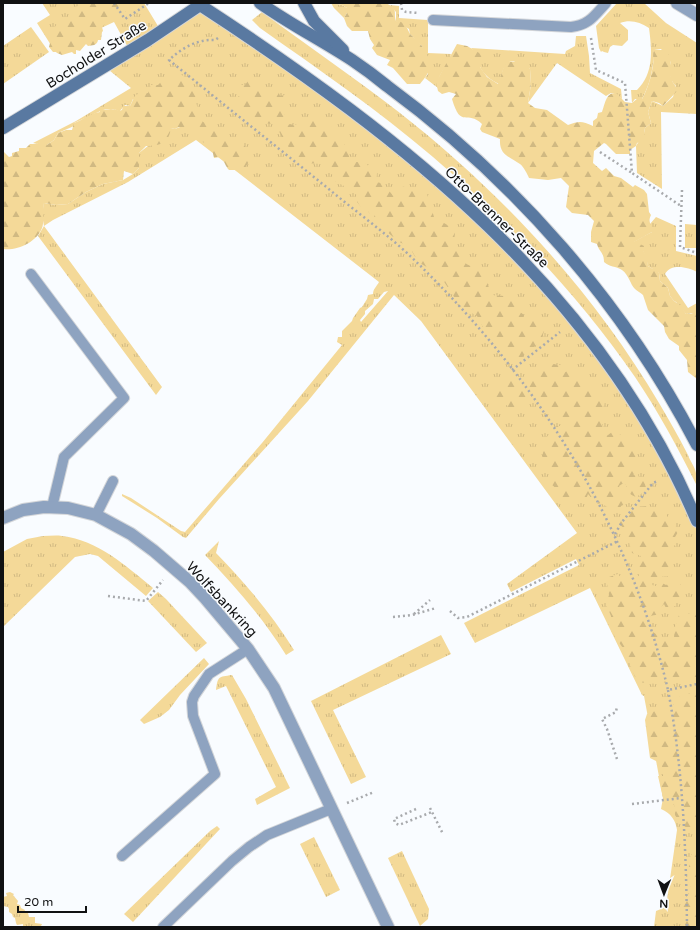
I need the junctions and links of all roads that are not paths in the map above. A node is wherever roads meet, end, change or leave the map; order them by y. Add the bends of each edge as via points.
1 (260, 3) edge
2 (304, 3) edge
3 (606, 3) edge
4 (677, 3) edge
5 (201, 4) edge
6 (697, 15) edge
7 (433, 20) road end
8 (352, 60) junction
9 (3, 128) edge
10 (31, 274) dead end
11 (697, 445) edge
12 (113, 481) dead end
13 (52, 507) junction
14 (96, 515) junction
15 (3, 518) edge
16 (697, 521) edge
17 (248, 649) junction
18 (332, 809) junction
19 (122, 856) dead end
20 (163, 927) edge
21 (388, 927) edge

1 - 8 street, Otto-Brenner-Straße
2 - 8 street via 314,21
3 - 7 lane via 589,22 571,27
4 - 6 street
5 - 9 street, Bocholder Straße via 148,40
5 - 16 street, Otto-Brenner-Straße via 312,81 414,159 507,244 590,338 628,391 675,471
8 - 11 street, Otto-Brenner-Straße via 432,121 498,179 538,219 599,290 626,327 671,397
10 - 13 lane via 124,398 64,457
12 - 14 lane
13 - 14 street, Wolfsbankring via 72,508
13 - 15 street, Wolfsbankring via 23,510
14 - 17 street, Wolfsbankring via 130,534 179,572 205,598
17 - 18 street, Wolfsbankring via 274,688
17 - 19 lane via 209,674 192,702 193,716 215,774
18 - 20 lane via 267,835 249,847
18 - 21 street, Wolfsbankring

